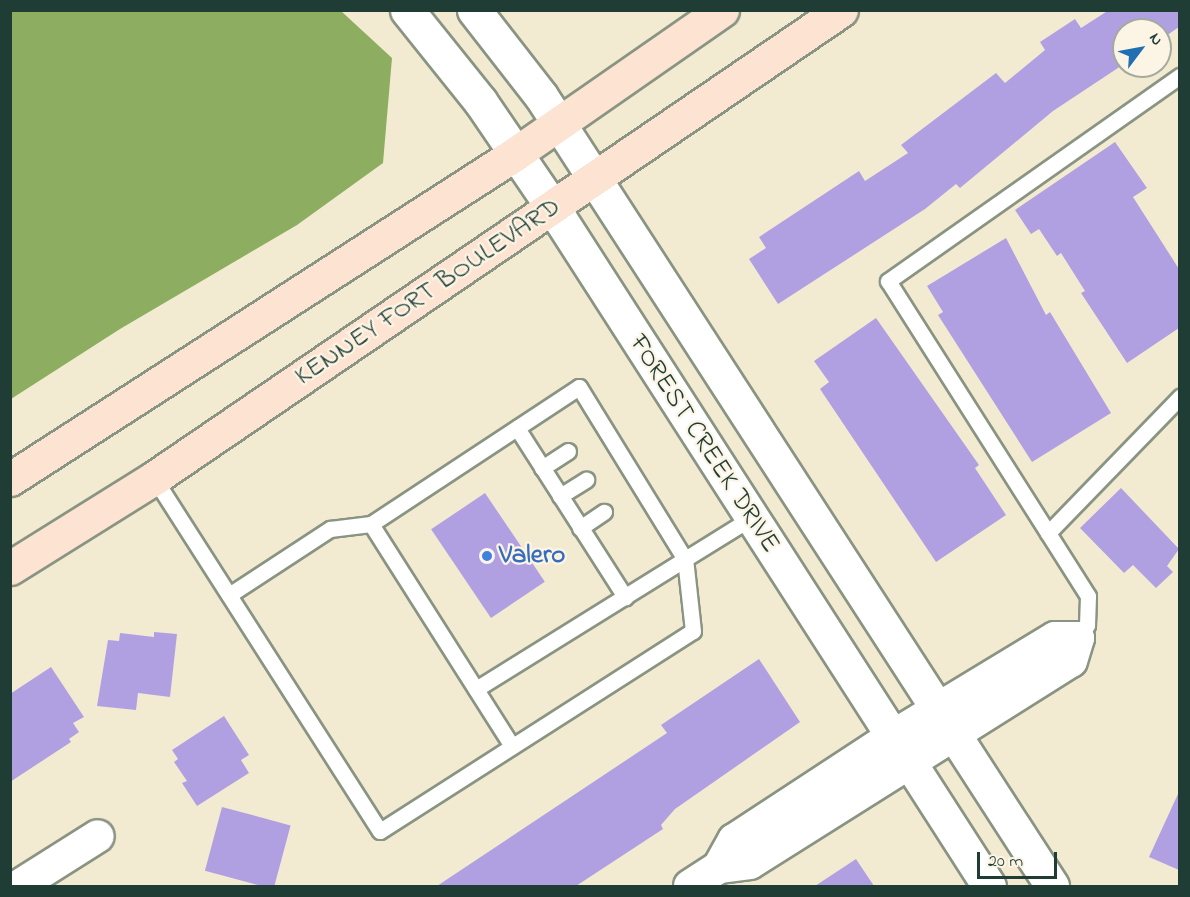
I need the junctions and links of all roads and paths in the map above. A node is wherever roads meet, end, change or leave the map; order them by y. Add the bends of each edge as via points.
1 (407, 10) edge
2 (474, 10) edge
3 (722, 10) edge
4 (840, 10) edge
5 (1179, 76) edge
6 (559, 123) junction
7 (515, 154) junction
8 (596, 178) junction
9 (553, 208) junction
10 (1179, 397) edge
11 (517, 428) junction
12 (568, 451) dead end
13 (542, 468) junction
14 (154, 478) junction
15 (10, 479) edge
16 (586, 480) dead end
17 (641, 488) junction
18 (560, 496) junction
19 (627, 496) dead end
20 (604, 512) dead end
21 (751, 518) junction
22 (371, 524) junction
23 (580, 528) junction
24 (1048, 533) junction
25 (685, 559) junction
26 (10, 568) edge
27 (229, 595) junction
28 (625, 597) junction
29 (1078, 638) joint
30 (476, 689) junction
31 (945, 723) junction
32 (893, 736) junction
33 (512, 746) junction
34 (910, 764) junction
35 (98, 836) dead end
36 (725, 877) edge
37 (19, 886) edge
38 (690, 886) edge
39 (989, 886) edge
40 (1052, 886) edge

1 - 7 street, FOREST CREEK DRIVE via 480,101
2 - 6 street, FOREST CREEK DRIVE via 516,60
3 - 6 main road
4 - 8 main road, KENNEY FORT BOULEVARD
5 - 24 lane via 888,281
6 - 7 main road
6 - 8 street, FOREST CREEK DRIVE
7 - 9 street, FOREST CREEK DRIVE
7 - 15 main road
8 - 9 main road, KENNEY FORT BOULEVARD
8 - 31 street, FOREST CREEK DRIVE
9 - 14 main road, KENNEY FORT BOULEVARD
9 - 21 street, FOREST CREEK DRIVE
10 - 24 lane
11 - 13 lane
11 - 17 lane via 579,387 615,461
11 - 22 lane
12 - 13 lane
13 - 18 lane
14 - 26 main road, KENNEY FORT BOULEVARD
14 - 27 lane
16 - 18 lane
17 - 19 lane
17 - 25 lane
18 - 23 lane
20 - 23 lane
21 - 25 lane
21 - 32 street, FOREST CREEK DRIVE
22 - 27 lane via 330,529
22 - 30 lane
23 - 28 lane
24 - 29 lane via 1088,596 1087,625
25 - 28 lane
25 - 33 lane via 693,631
27 - 33 lane via 380,831
28 - 30 lane
29 - 31 street via 1071,662
30 - 33 lane
31 - 32 street
31 - 34 street
31 - 40 street, FOREST CREEK DRIVE
32 - 34 street, FOREST CREEK DRIVE
32 - 36 street via 734,840
34 - 36 street
34 - 39 street, FOREST CREEK DRIVE
35 - 37 street
36 - 38 street

